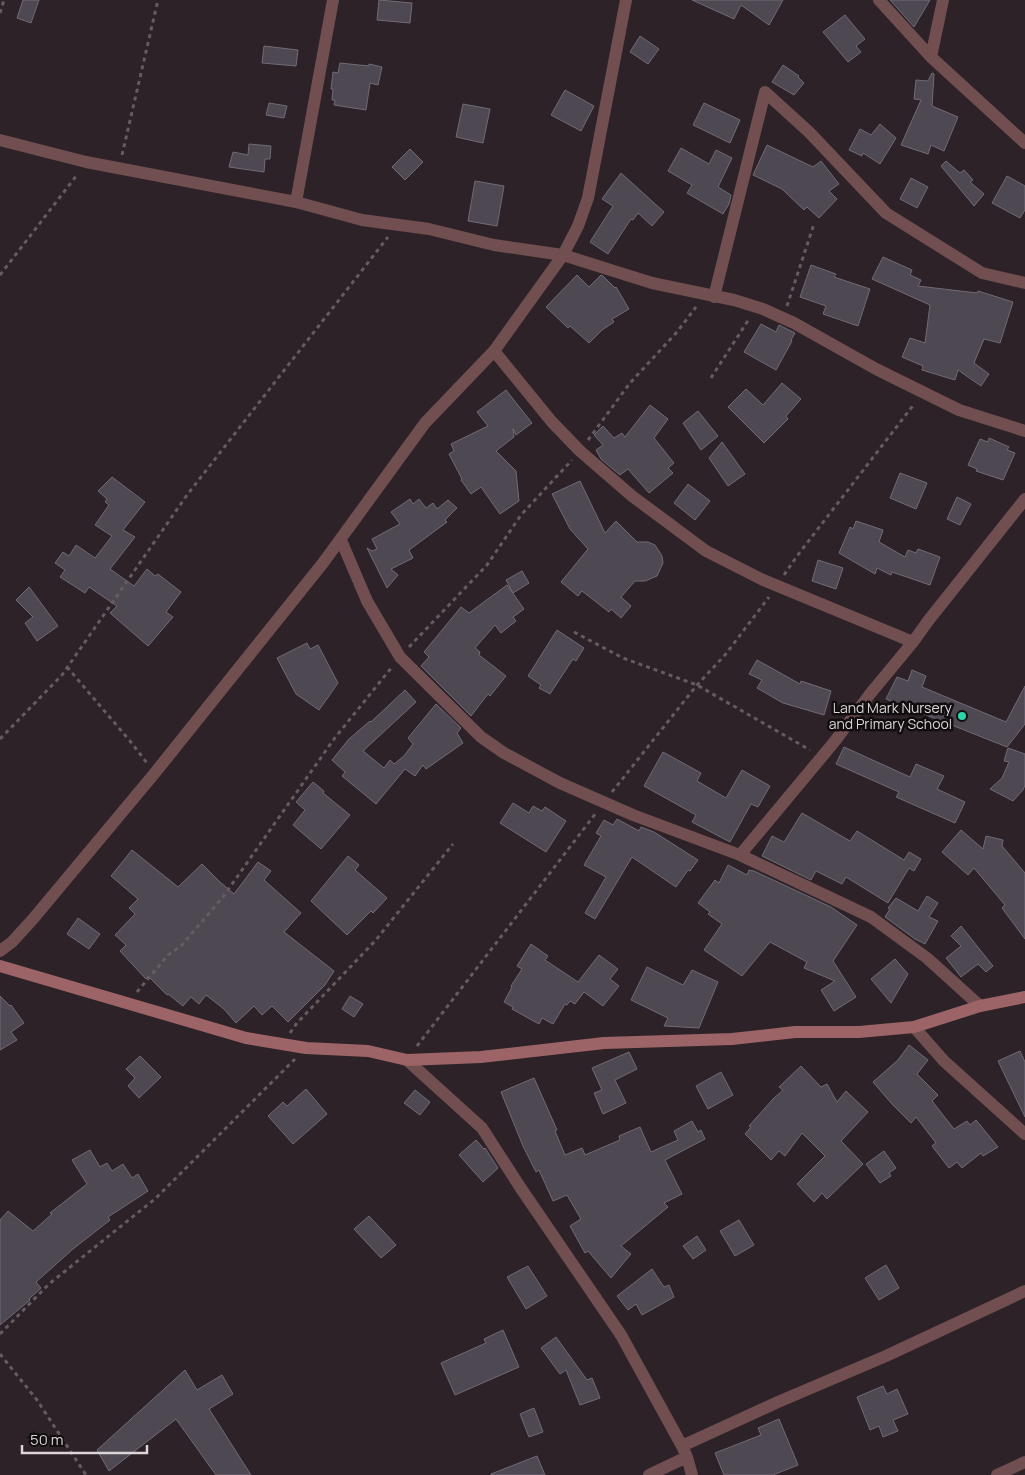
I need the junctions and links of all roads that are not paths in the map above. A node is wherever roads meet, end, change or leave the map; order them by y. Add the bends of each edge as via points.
1 (333, 0) edge
2 (626, 0) edge
3 (879, 0) edge
4 (943, 0) edge
5 (931, 57) junction
6 (0, 140) edge
7 (1025, 143) edge
8 (296, 202) junction
9 (563, 255) junction
10 (1025, 283) edge
11 (710, 296) junction
12 (494, 351) junction
13 (1025, 431) edge
14 (1025, 499) edge
15 (341, 540) junction
16 (913, 642) junction
17 (740, 855) junction
18 (0, 951) edge
19 (1, 966) edge
20 (1025, 997) edge
21 (980, 1006) junction
22 (914, 1027) junction
23 (407, 1060) junction
24 (1025, 1134) edge
25 (1025, 1291) edge
26 (684, 1452) junction
27 (1025, 1462) edge
28 (649, 1475) edge
29 (692, 1475) edge
30 (997, 1475) edge

1 - 8 street
2 - 9 street via 588,198
3 - 5 street
4 - 5 street
5 - 7 street
6 - 8 street via 86,162
8 - 9 street via 362,220 429,229 494,245
9 - 11 street via 652,283
9 - 12 street
10 - 11 street via 982,273 886,213 809,132 765,92
11 - 13 street via 734,300 783,318 959,410
12 - 15 street via 425,423
12 - 16 street via 580,451 632,496 706,551 777,586
14 - 16 street
15 - 17 street via 367,601 400,657 481,737 544,774 633,815
15 - 18 street via 154,774 33,919
16 - 17 street
17 - 21 street via 871,917 927,958
19 - 23 main road via 246,1038 306,1048 368,1052
20 - 21 main road
21 - 22 main road
22 - 23 main road via 859,1032 795,1032 732,1039 604,1042 481,1057
22 - 24 street via 944,1061
23 - 26 street via 482,1128 621,1335
25 - 26 street via 778,1402
26 - 28 street
26 - 29 street
27 - 30 street

